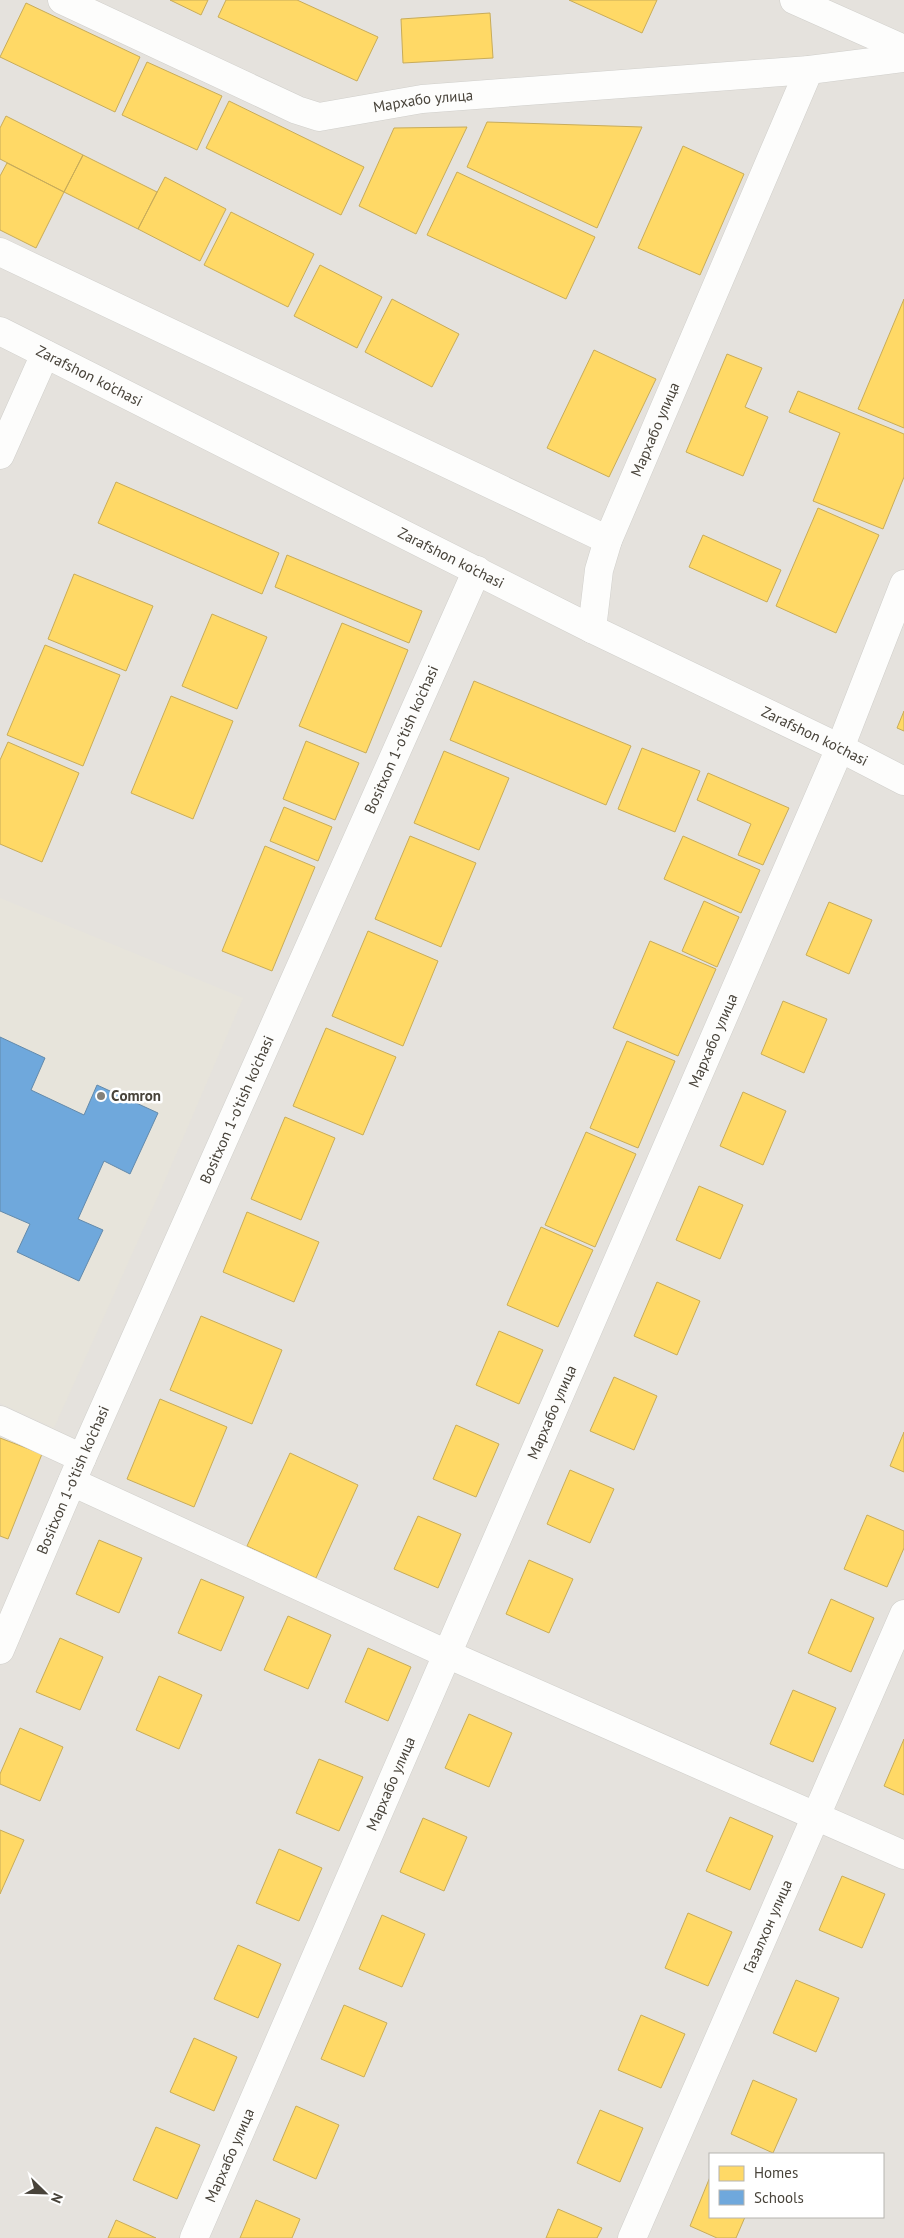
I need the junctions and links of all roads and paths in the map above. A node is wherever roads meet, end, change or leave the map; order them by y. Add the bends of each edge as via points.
1 (62, 0) edge
2 (794, 0) edge
3 (904, 49) edge
4 (904, 58) edge
5 (809, 70) junction
6 (0, 252) edge
7 (0, 331) edge
8 (45, 354) junction
9 (0, 455) edge
10 (608, 540) junction
11 (477, 570) junction
12 (904, 584) edge
13 (592, 629) junction
14 (840, 748) junction
15 (904, 781) edge
16 (0, 1420) edge
17 (82, 1458) junction
18 (72, 1482) junction
19 (904, 1614) edge
20 (0, 1650) edge
21 (447, 1654) junction
22 (817, 1816) junction
23 (904, 1855) edge
24 (194, 2238) edge
25 (632, 2238) edge

1 - 5 street, Мархабо улица via 297,110 319,117 422,99
2 - 3 street
4 - 5 street, Мархабо улица
5 - 10 street, Мархабо улица
6 - 10 street
7 - 8 street, Zarafshon ko'chasi
8 - 9 street
8 - 11 street, Zarafshon ko'chasi
10 - 13 street, Мархабо улица via 599,570
11 - 13 street, Zarafshon ko'chasi
11 - 17 street, Bositxon 1-o'tish ko'chasi
12 - 14 street, Мархабо улица
13 - 14 street, Zarafshon ko'chasi
14 - 15 street, Zarafshon ko'chasi
14 - 21 street, Мархабо улица
16 - 17 street
17 - 18 street, Bositxon 1-o'tish ko'chasi
18 - 20 street, Bositxon 1-o'tish ko'chasi
18 - 21 street
19 - 22 street, Газалхон улица
21 - 22 street
21 - 24 street, Мархабо улица
22 - 23 street
22 - 25 street, Газалхон улица

